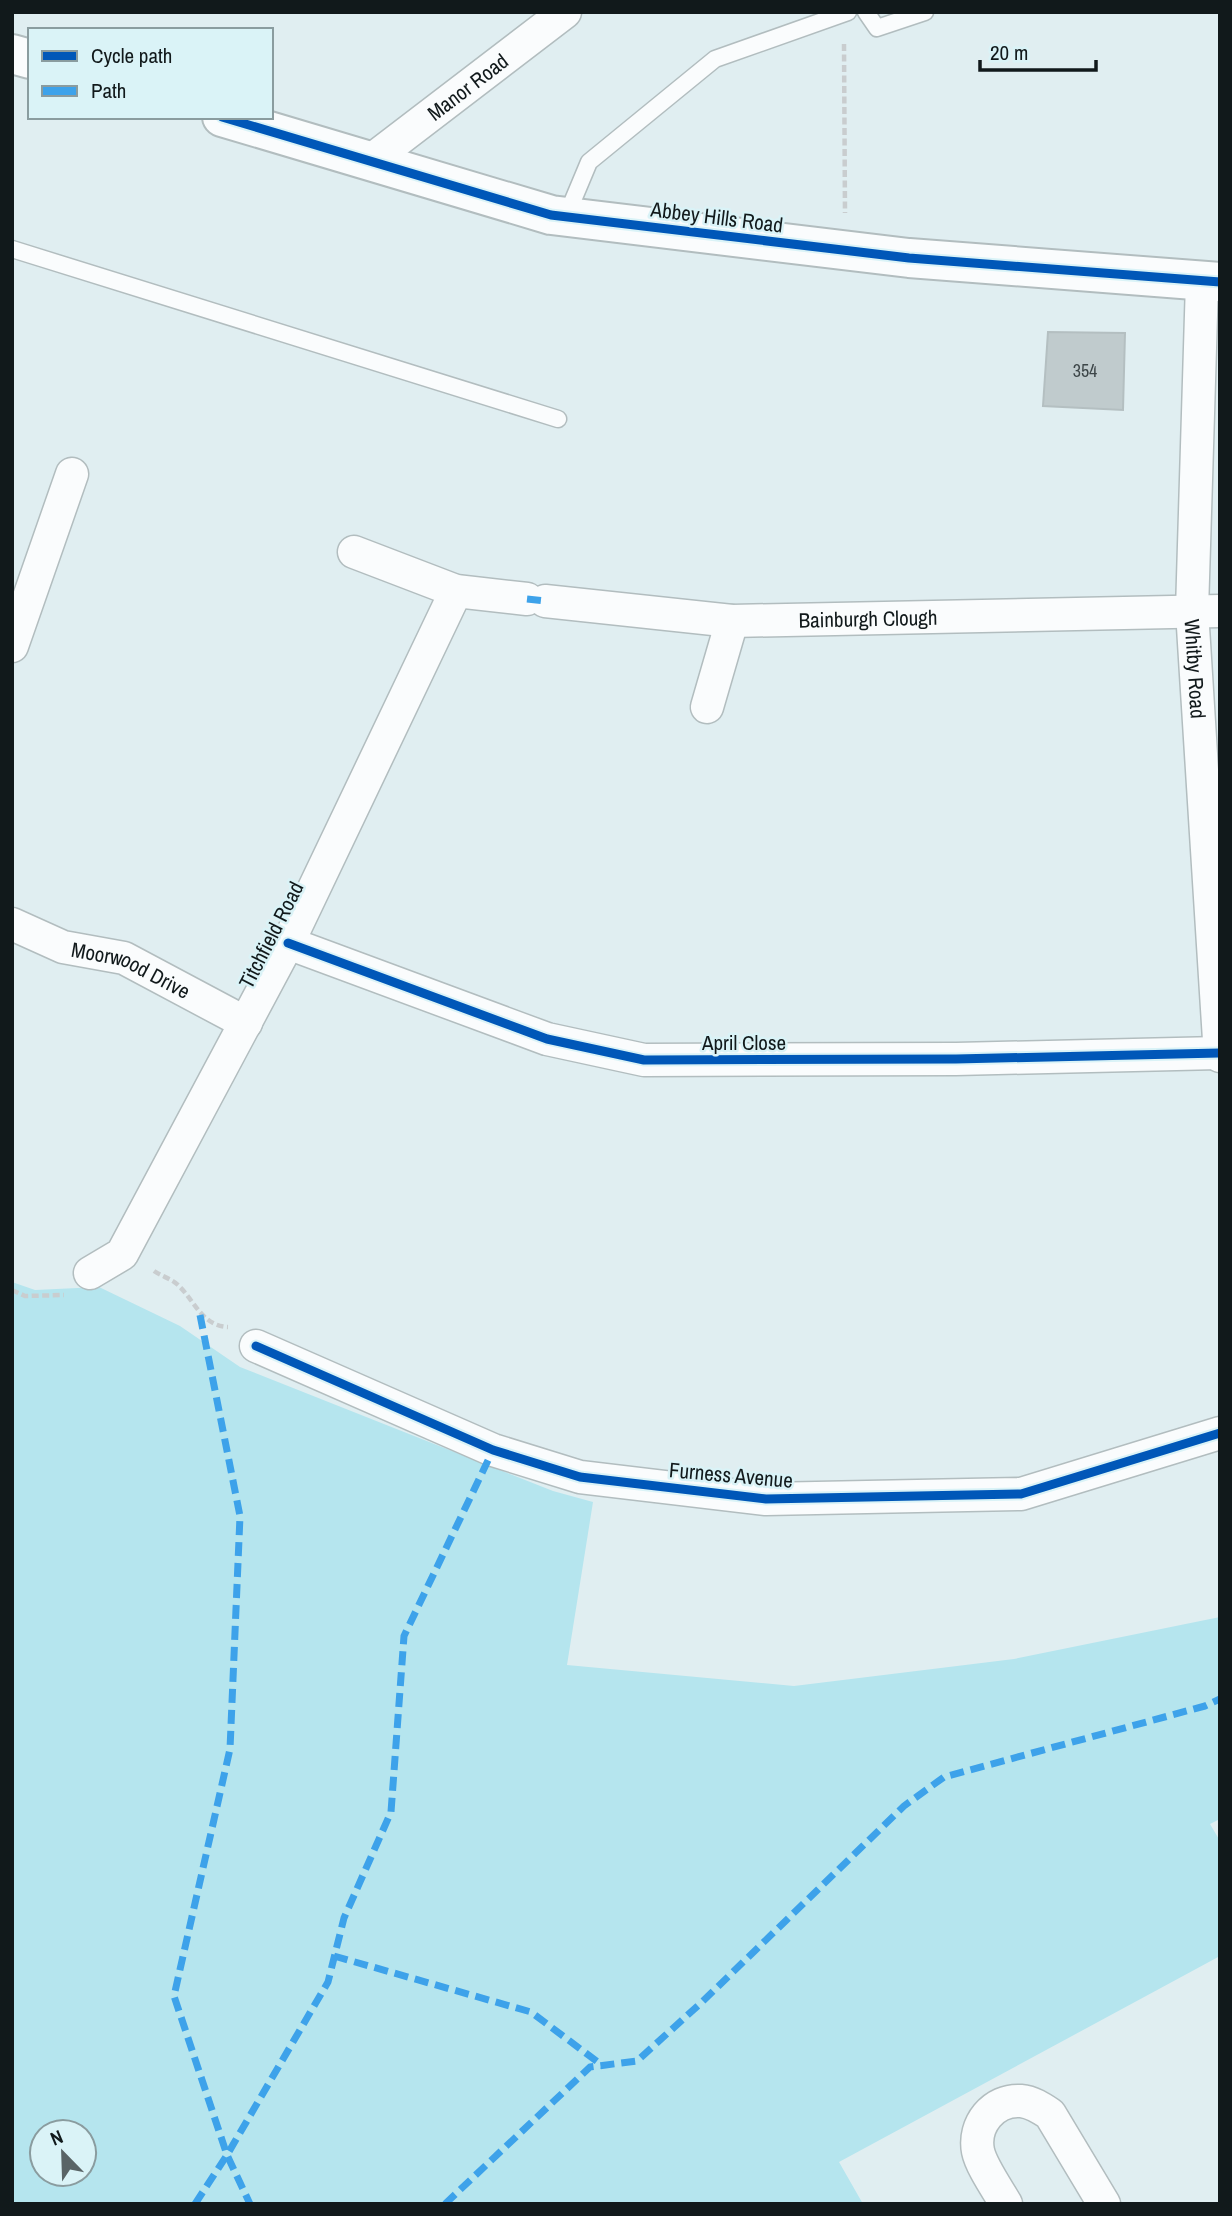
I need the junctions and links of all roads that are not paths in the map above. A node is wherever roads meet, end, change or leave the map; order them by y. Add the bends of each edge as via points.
1 (565, 12) edge
2 (866, 12) edge
3 (925, 12) edge
4 (846, 14) edge
5 (229, 119) edge
6 (369, 162) junction
7 (566, 217) junction
8 (12, 249) edge
9 (1211, 282) edge
10 (558, 419) dead end
11 (72, 474) dead end
12 (354, 552) dead end
13 (456, 591) junction
14 (1206, 611) edge
15 (732, 621) junction
16 (12, 646) edge
17 (707, 707) dead end
18 (12, 924) edge
19 (288, 943) junction
20 (246, 1023) junction
21 (1219, 1054) edge
22 (90, 1273) road end
23 (257, 1346) road end
24 (1220, 1433) edge
25 (1006, 2204) edge
26 (1104, 2204) edge

1 - 6 street, Manor Road
2 - 3 lane via 877,28
4 - 7 lane via 715,60 589,162
5 - 6 main road, Abbey Hills Road
6 - 7 main road, Abbey Hills Road
7 - 9 main road, Abbey Hills Road via 909,258
8 - 10 lane
9 - 14 street, Whitby Road
11 - 16 street
12 - 13 street, Bainburgh Clough
13 - 15 street, Bainburgh Clough
13 - 19 street, Titchfield Road
14 - 15 street, Bainburgh Clough
14 - 21 street, Whitby Road
15 - 17 street
18 - 20 street, Moorwood Drive via 63,947 124,958
19 - 20 street, Titchfield Road
19 - 21 street, April Close via 547,1039 644,1060
20 - 22 street, Titchfield Road via 122,1254
23 - 24 street, Furness Avenue via 494,1450 580,1477 766,1499 1021,1494
25 - 26 street via 978,2153 977,2136 989,2113 1012,2101 1023,2101 1050,2114

